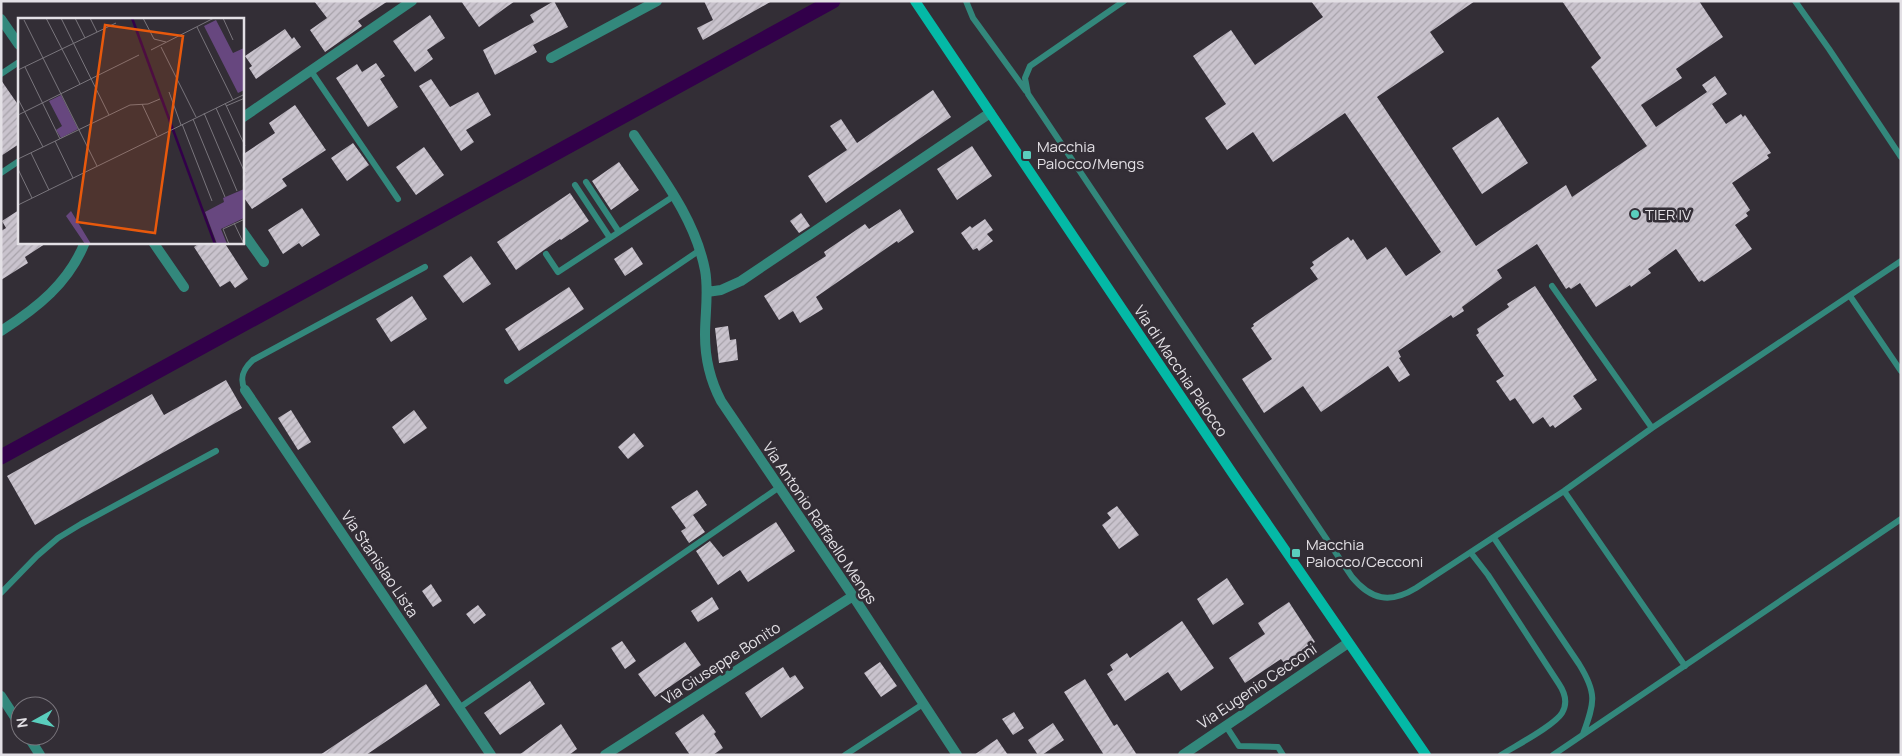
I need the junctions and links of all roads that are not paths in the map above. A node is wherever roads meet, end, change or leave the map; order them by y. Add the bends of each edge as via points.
1 (412, 1) edge
2 (657, 1) edge
3 (915, 1) edge
4 (966, 1) edge
5 (1124, 1) edge
6 (1795, 1) edge
7 (1, 19) edge
8 (18, 44) edge
9 (551, 58) dead end
10 (18, 63) edge
11 (311, 71) junction
12 (1, 74) edge
13 (1028, 94) junction
14 (990, 112) junction
15 (244, 117) edge
16 (634, 135) dead end
17 (1901, 157) edge
18 (18, 162) edge
19 (1, 173) edge
20 (586, 182) dead end
21 (575, 185) dead end
22 (674, 196) junction
23 (398, 199) dead end
24 (619, 232) junction
25 (244, 233) edge
26 (610, 238) junction
27 (84, 244) edge
28 (154, 244) edge
29 (700, 250) junction
30 (546, 254) dead end
31 (1901, 261) edge
32 (264, 262) dead end
33 (425, 267) dead end
34 (1552, 286) dead end
35 (184, 288) dead end
36 (707, 292) junction
37 (1850, 296) junction
38 (1, 331) edge
39 (1901, 370) edge
40 (506, 381) dead end
41 (245, 390) joint
42 (1652, 428) junction
43 (216, 451) dead end
44 (778, 488) junction
45 (1564, 491) junction
46 (1901, 520) edge
47 (1494, 538) junction
48 (1471, 553) junction
49 (1, 593) edge
50 (852, 596) junction
51 (1348, 643) junction
52 (1685, 666) junction
53 (1, 696) edge
54 (923, 704) junction
55 (459, 708) junction
56 (10, 710) edge
57 (1226, 726) junction
58 (1582, 735) junction
59 (491, 755) edge
60 (605, 755) edge
61 (845, 755) edge
62 (957, 755) edge
63 (1183, 755) edge
64 (1283, 755) edge
65 (1426, 755) edge
66 (1501, 755) edge
67 (1553, 755) edge

1 - 11 street
2 - 9 street
3 - 14 street, Via di Macchia Palocco
4 - 13 lane via 973,18
5 - 13 lane via 1030,66 1025,78
6 - 17 lane
7 - 8 street
10 - 12 lane
11 - 15 street
11 - 23 lane
13 - 48 lane via 1362,589 1384,598 1405,595
14 - 36 street via 741,282
14 - 51 street, Via di Macchia Palocco
16 - 22 street, Via Antonio Raffaello Mengs
18 - 19 lane
20 - 24 lane
21 - 26 lane
22 - 24 lane
22 - 29 street, Via Antonio Raffaello Mengs
24 - 26 lane
25 - 32 street
26 - 30 lane via 558,272
27 - 38 street via 74,267 57,288
28 - 35 street
29 - 36 street, Via Antonio Raffaello Mengs
29 - 40 lane
31 - 37 lane
33 - 41 lane via 253,360 243,370
34 - 42 lane
36 - 44 street, Via Antonio Raffaello Mengs via 705,346 714,386 724,408
37 - 39 lane
37 - 42 lane
41 - 55 street, Via Stanislao Lista
42 - 45 lane
43 - 49 lane via 58,538
44 - 50 street, Via Antonio Raffaello Mengs
44 - 55 lane
45 - 47 lane
45 - 52 lane
46 - 52 lane
47 - 48 lane
47 - 58 lane via 1591,686 1593,704
48 - 66 lane via 1565,696 1565,706 1559,717
50 - 54 street, Via Antonio Raffaello Mengs
50 - 60 street, Via Giuseppe Bonito
51 - 57 street, Via Eugenio Cecconi
51 - 65 street, Via di Macchia Palocco
52 - 58 lane
53 - 56 street
54 - 61 lane
54 - 62 street, Via Antonio Raffaello Mengs
55 - 59 street, Via Stanislao Lista
57 - 63 street, Via Eugenio Cecconi
57 - 64 lane via 1239,746 1278,747
58 - 67 lane

